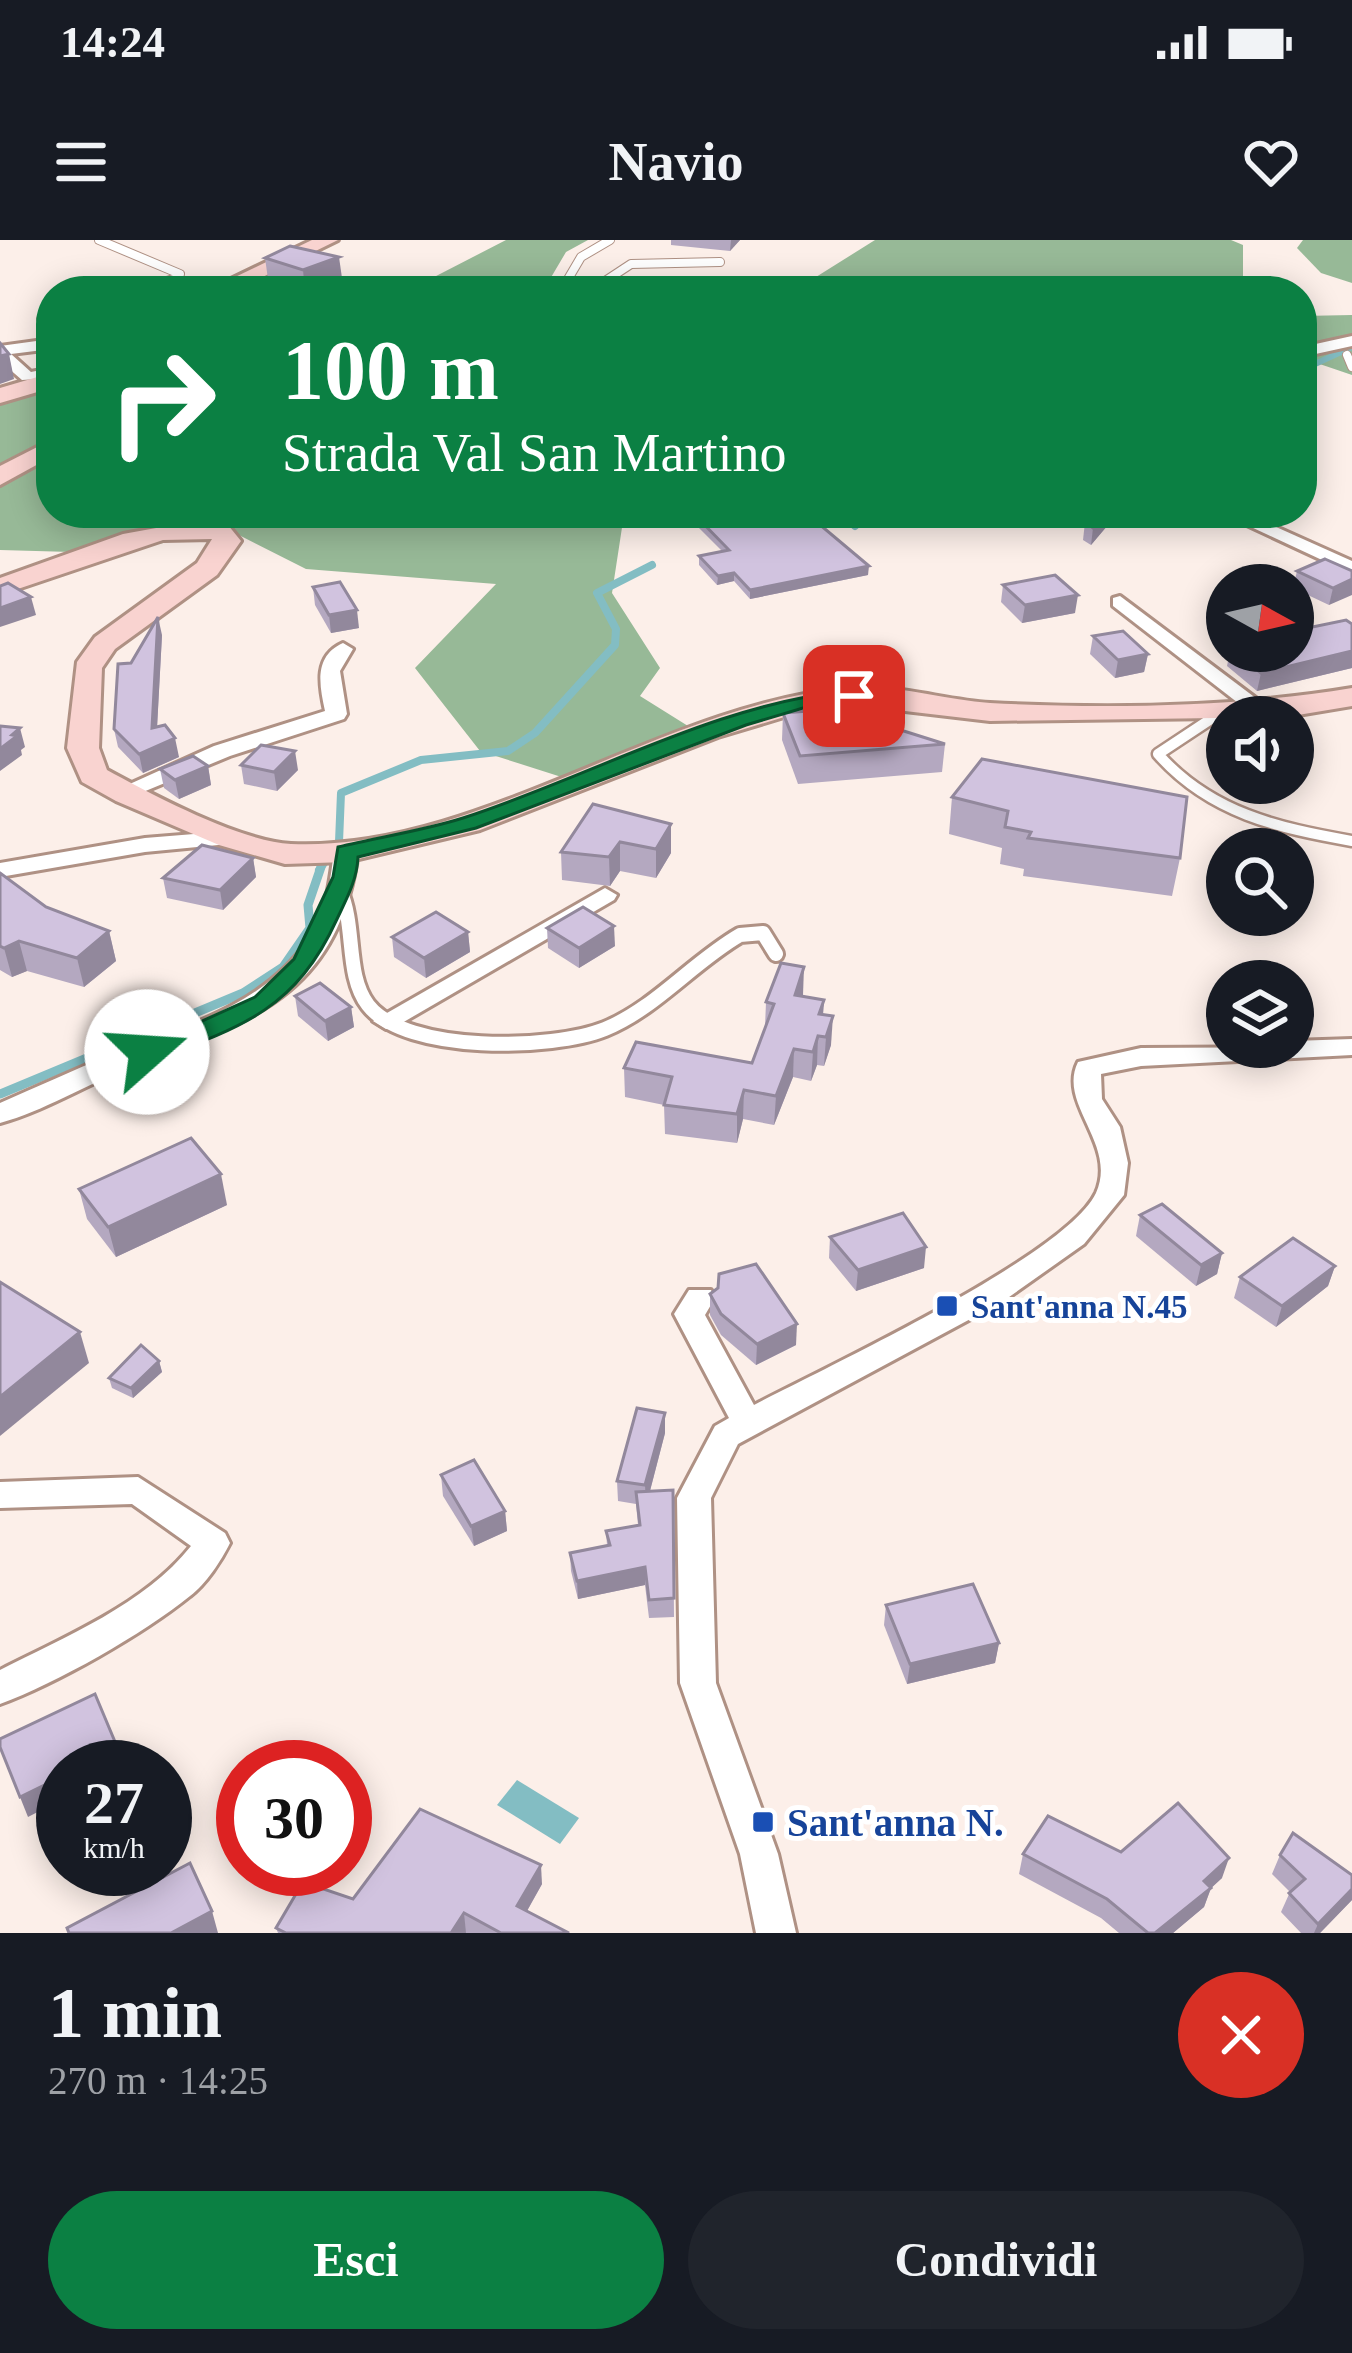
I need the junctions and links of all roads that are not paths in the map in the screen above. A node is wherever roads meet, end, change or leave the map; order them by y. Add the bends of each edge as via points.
1 (99, 240) edge
2 (328, 240) edge
3 (610, 240) edge
4 (720, 262) dead end
5 (178, 276) edge
6 (249, 276) edge
7 (570, 276) edge
8 (613, 276) edge
9 (36, 344) edge
10 (1350, 348) edge
11 (0, 350) edge
12 (1317, 351) edge
13 (1352, 367) edge
14 (36, 377) edge
15 (36, 382) edge
16 (0, 395) edge
17 (36, 456) edge
18 (0, 477) edge
19 (195, 528) edge
20 (211, 528) edge
21 (1263, 528) edge
22 (1352, 568) edge
23 (0, 587) edge
24 (1120, 602) dead end
25 (343, 649) dead end
26 (1227, 696) edge
27 (1352, 697) edge
28 (1314, 701) edge
29 (1206, 709) edge
30 (1206, 728) edge
31 (123, 792) junction
32 (1206, 793) edge
33 (1223, 804) edge
34 (231, 838) junction
35 (1352, 841) edge
36 (330, 855) junction
37 (0, 870) edge
38 (340, 891) junction
39 (605, 895) dead end
40 (776, 954) dead end
41 (386, 1022) junction
42 (1352, 1046) edge
43 (0, 1114) edge
44 (700, 1298) dead end
45 (748, 1424) junction
46 (0, 1496) edge
47 (0, 1688) edge
48 (776, 1928) edge

1 - 5 lane
2 - 6 street
3 - 7 lane via 581,257
4 - 8 lane via 631,264
9 - 11 street
10 - 12 street
10 - 13 lane
11 - 14 street
15 - 16 street
17 - 18 street
19 - 23 street
20 - 31 street via 228,541 207,569 105,643 87,668 83,748 93,775
21 - 22 street
24 - 26 street
25 - 31 street via 328,671 336,714
27 - 28 street
29 - 36 street via 990,712 854,696 801,701 468,824
30 - 32 lane via 1158,754
31 - 34 street
33 - 35 lane via 1244,817
34 - 36 street
34 - 37 street
36 - 38 street
38 - 41 lane via 357,981
38 - 43 street via 305,962 264,1002
39 - 41 street
40 - 41 lane via 763,933 740,935 607,1028 576,1038 490,1042
42 - 45 street via 1141,1057 1087,1068 1088,1099 1106,1126 1114,1163 1110,1195 1074,1237 991,1294
44 - 45 street via 689,1314
45 - 48 street via 726,1435 694,1498 698,1683 759,1854
46 - 47 street via 138,1490 213,1543 181,1584

